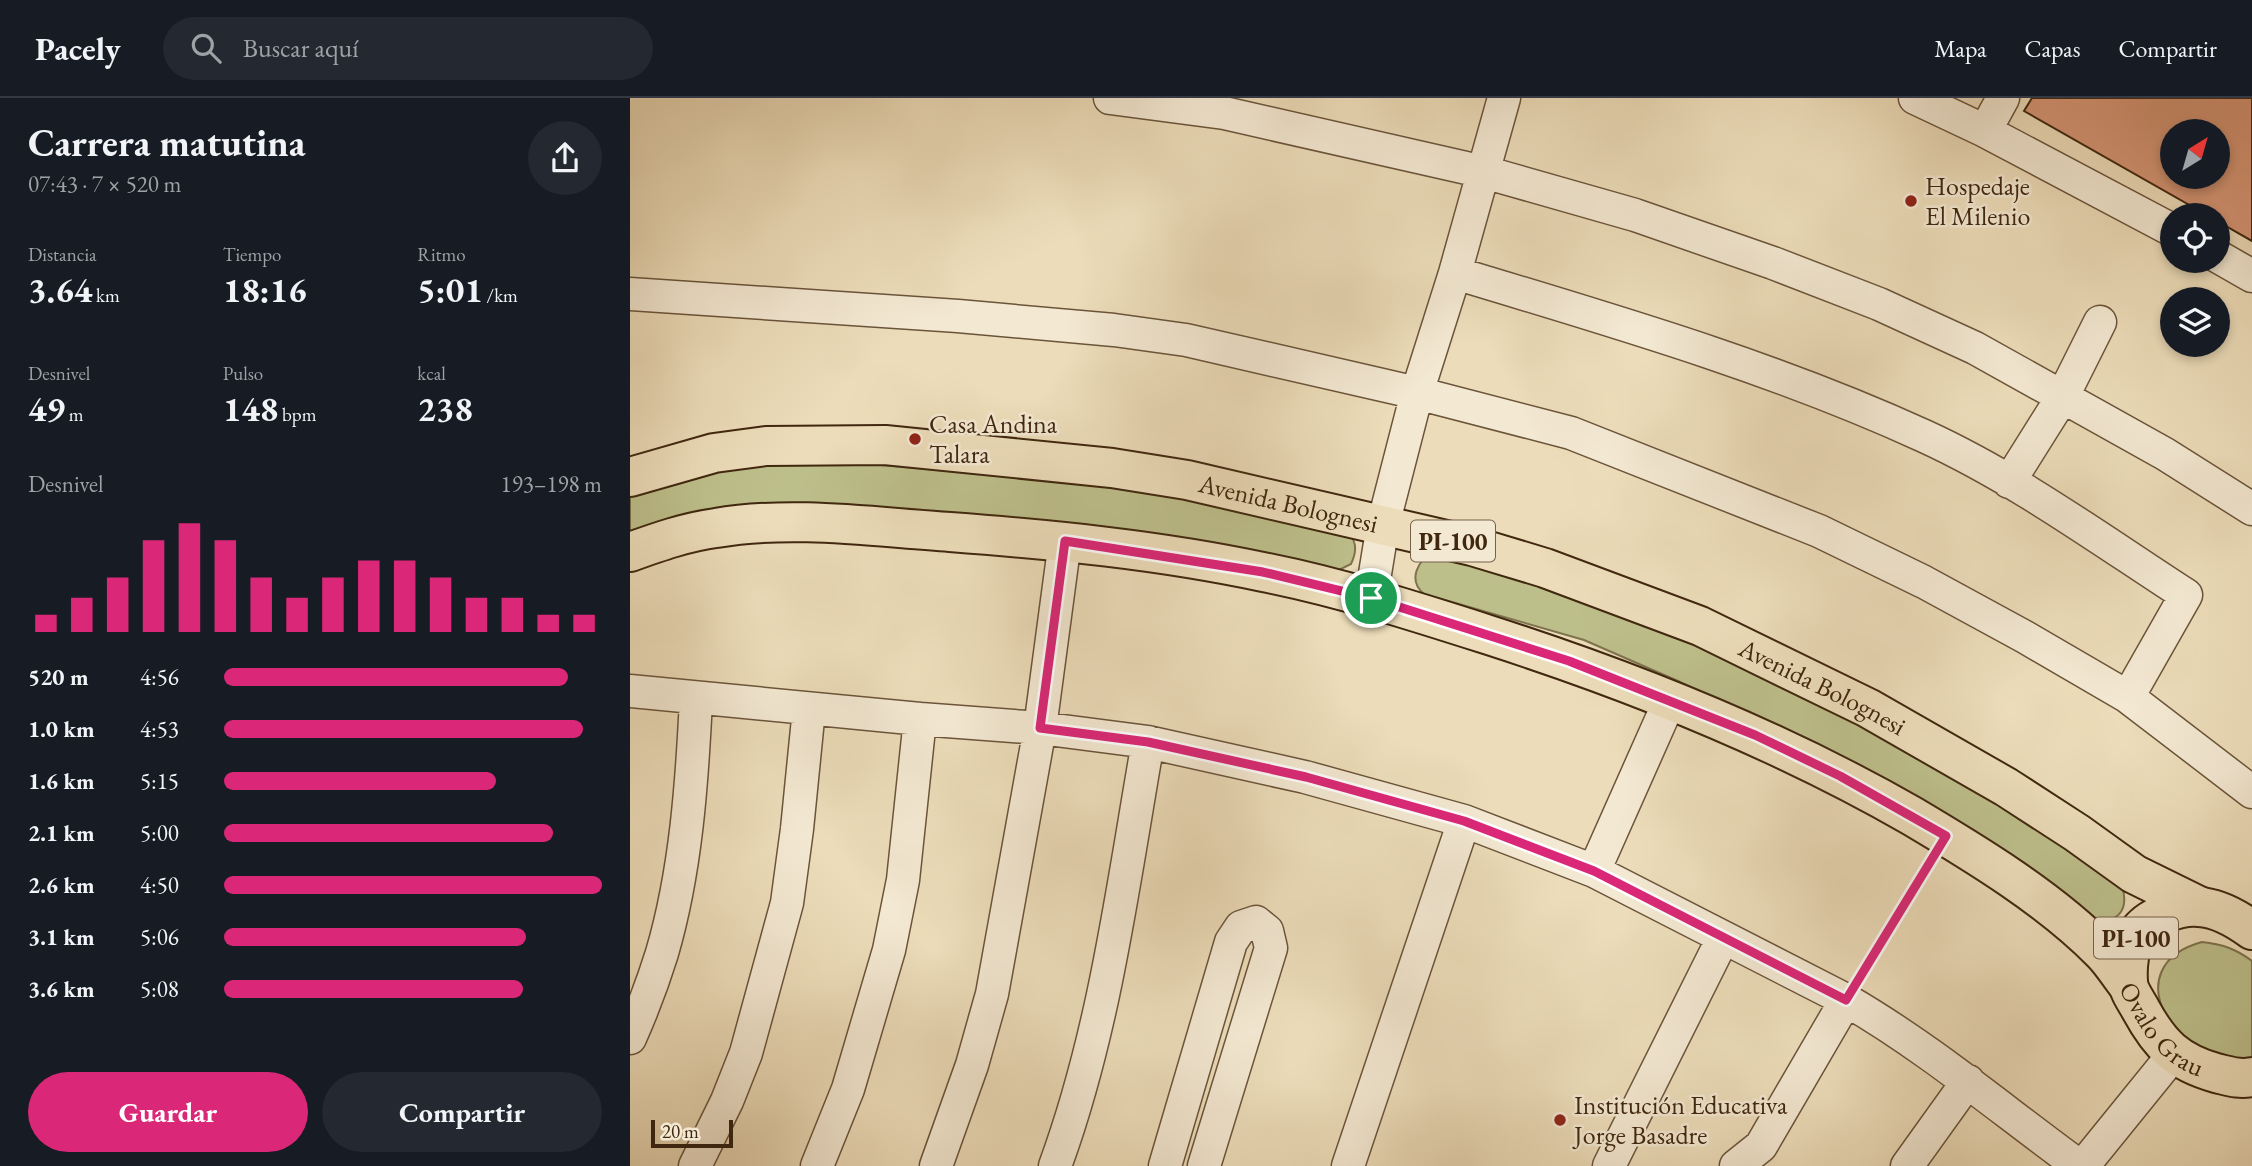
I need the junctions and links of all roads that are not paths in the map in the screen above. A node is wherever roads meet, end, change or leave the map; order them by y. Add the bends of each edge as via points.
1 (1110, 98) edge
2 (1504, 98) edge
3 (1915, 98) edge
4 (2003, 98) edge
5 (1985, 131) junction
6 (1483, 172) junction
7 (2160, 223) edge
8 (2230, 263) edge
9 (1455, 273) junction
10 (2252, 276) edge
11 (630, 294) edge
12 (2100, 322) dead end
13 (1417, 393) junction
14 (2063, 396) junction
15 (630, 477) edge
16 (2009, 482) junction
17 (2252, 509) edge
18 (1383, 525) junction
19 (1065, 541) junction
20 (630, 552) edge
21 (1371, 598) junction
22 (630, 691) edge
23 (2128, 697) junction
24 (696, 699) junction
25 (1670, 700) junction
26 (809, 709) junction
27 (920, 719) junction
28 (1040, 728) junction
29 (1148, 742) junction
30 (2252, 792) edge
31 (1464, 821) junction
32 (1594, 871) junction
33 (2223, 908) edge
34 (2252, 930) edge
35 (1723, 938) junction
36 (2127, 984) junction
37 (1846, 1000) junction
38 (630, 1038) edge
39 (2173, 1055) junction
40 (2252, 1077) edge
41 (1968, 1081) junction
42 (1760, 1156) edge
43 (2068, 1162) edge
44 (695, 1166) edge
45 (817, 1166) edge
46 (936, 1166) edge
47 (1055, 1166) edge
48 (1165, 1166) edge
49 (1204, 1166) edge
50 (1348, 1166) edge
51 (1609, 1166) edge
52 (1736, 1166) edge
53 (1907, 1166) edge

1 - 6 street via 1224,113
2 - 6 street
3 - 5 street
4 - 5 street
5 - 7 street
6 - 9 street
6 - 14 street via 1634,215 1773,263 1879,304
8 - 10 street
9 - 13 street
9 - 16 street via 1653,333 1790,381 1925,437
11 - 13 street via 1114,330 1186,340
12 - 14 street
13 - 18 street
13 - 23 street via 1571,433 1819,531 1958,600
14 - 16 street
14 - 17 street
15 - 18 main road, Avenida Bolognesi / PI-100 via 714,453 766,446 886,445 1187,480
16 - 23 street via 2186,595
18 - 21 street
18 - 33 main road, Avenida Bolognesi / PI-100 via 1533,564 1700,626 1868,708 2006,787 2134,874
19 - 20 main road, PI-100 via 775,523 715,528
19 - 21 main road, PI-100 via 1263,572
19 - 28 street
21 - 25 main road, PI-100 via 1569,661
22 - 24 street
23 - 30 street
24 - 26 street
24 - 38 street via 693,767 677,891 662,953
25 - 32 street
25 - 36 main road, PI-100 via 1840,776 1946,836 2029,891 2103,953
26 - 27 street
26 - 44 street via 787,903 746,1053
27 - 28 street
27 - 45 street via 903,880 889,950 848,1089
28 - 29 street
28 - 46 street via 992,994
29 - 31 street via 1306,777
29 - 47 street via 1095,1031
31 - 32 street
31 - 50 street
32 - 35 street
33 - 34 main road, PI-100
33 - 36 main road, Ovalo Grau / PI-100 via 2179,910 2157,917 2137,933
35 - 37 street
35 - 51 street
36 - 39 main road, Ovalo Grau / PI-100 via 2153,1032
37 - 41 street
37 - 42 street
39 - 40 main road, Ovalo Grau / PI-100 via 2197,1068 2240,1079
39 - 43 street
41 - 43 street
41 - 53 street
42 - 52 street
48 - 49 street via 1231,942 1241,927 1255,922 1267,931 1271,948

